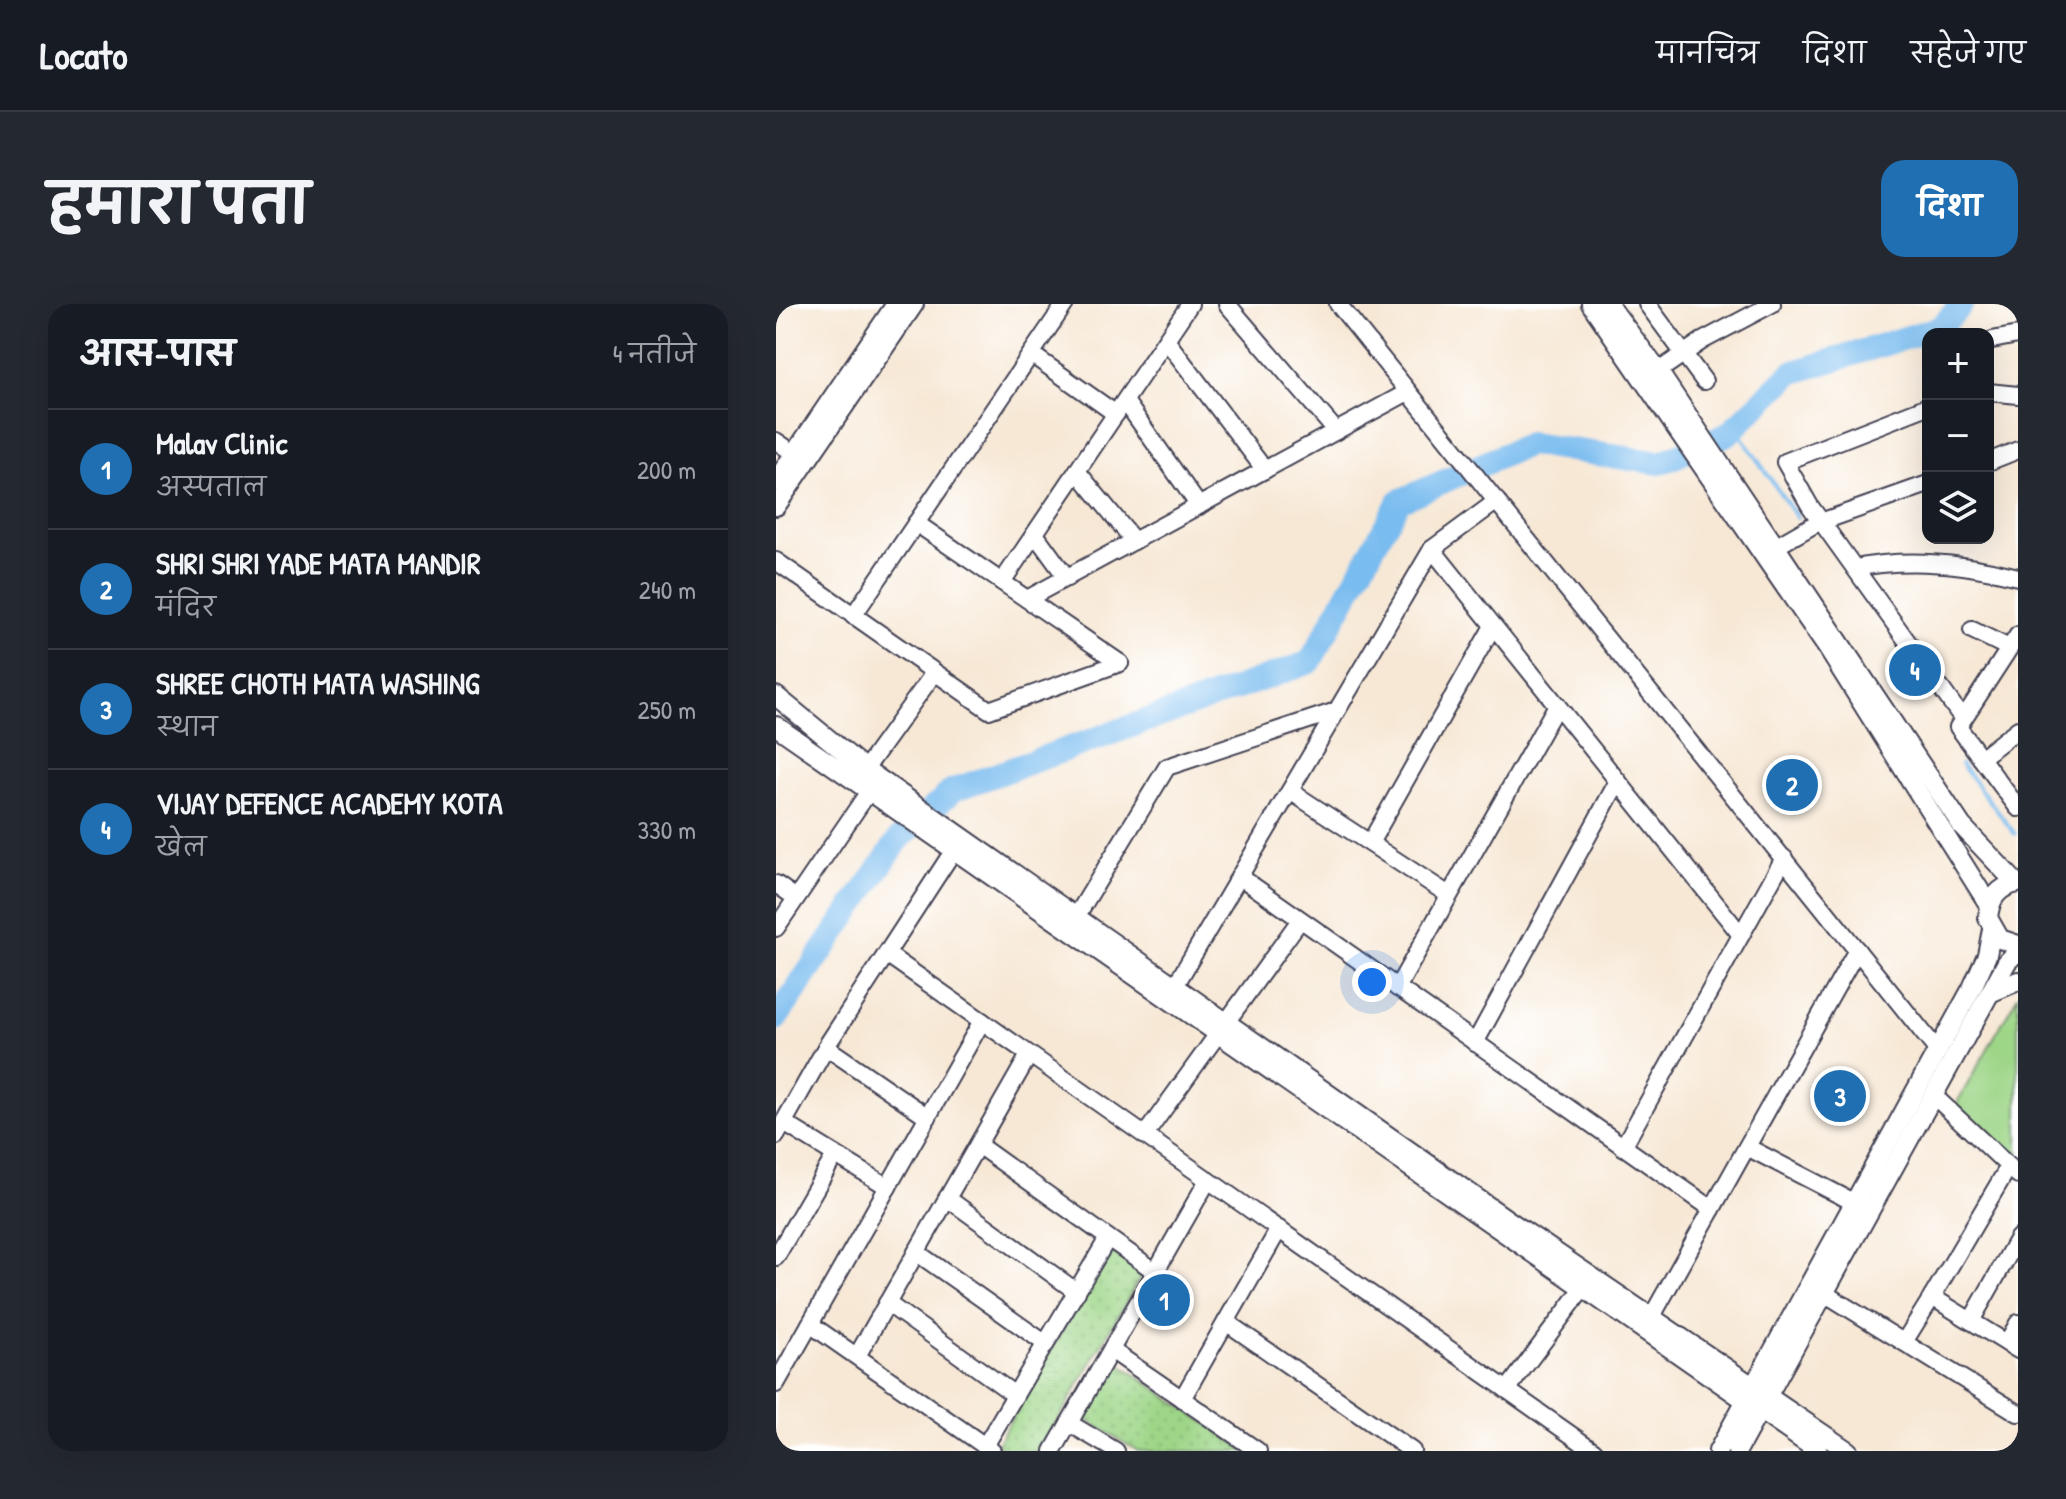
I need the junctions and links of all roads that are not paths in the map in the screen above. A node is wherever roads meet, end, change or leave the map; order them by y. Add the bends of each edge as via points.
1 (896, 304) edge
2 (914, 304) edge
3 (1065, 304) edge
4 (1190, 304) edge
5 (1227, 304) edge
6 (1338, 304) edge
7 (1647, 304) edge
8 (1772, 304) edge
9 (1606, 305) edge
10 (2018, 335) edge
11 (1166, 340) junction
12 (1994, 340) edge
13 (1031, 354) junction
14 (1683, 354) junction
15 (1652, 376) junction
16 (1704, 381) dead end
17 (1408, 392) junction
18 (1994, 393) edge
19 (2018, 395) edge
20 (1120, 408) junction
21 (1922, 408) edge
22 (1336, 431) junction
23 (776, 441) edge
24 (2018, 450) edge
25 (795, 454) junction
26 (1994, 460) edge
27 (1265, 470) junction
28 (1077, 471) junction
29 (776, 481) edge
30 (1724, 483) junction
31 (1922, 486) edge
32 (1494, 498) junction
33 (776, 506) edge
34 (1199, 506) junction
35 (1822, 522) junction
36 (916, 523) junction
37 (1035, 534) junction
38 (1134, 541) junction
39 (1775, 547) junction
40 (1432, 549) junction
41 (776, 561) edge
42 (1855, 568) junction
43 (2018, 577) edge
44 (1067, 578) junction
45 (1002, 582) junction
46 (1027, 599) junction
47 (853, 616) junction
48 (1493, 626) junction
49 (1972, 630) dead end
50 (2014, 642) edge
51 (934, 673) junction
52 (776, 696) edge
53 (1557, 705) junction
54 (1336, 711) junction
55 (1963, 719) junction
56 (777, 728) edge
57 (2018, 729) edge
58 (1981, 758) junction
59 (1618, 781) junction
60 (872, 784) junction
61 (1290, 791) junction
62 (2018, 808) edge
63 (954, 841) junction
64 (1370, 843) junction
65 (1784, 858) junction
66 (1239, 876) junction
67 (2017, 883) edge
68 (776, 884) edge
69 (1449, 895) junction
70 (796, 898) junction
71 (1989, 905) junction
72 (1076, 917) junction
73 (1300, 920) junction
74 (776, 928) edge
75 (1992, 929) junction
76 (1741, 935) junction
77 (2018, 948) edge
78 (1857, 950) junction
79 (888, 955) junction
80 (2018, 981) edge
81 (1175, 986) junction
82 (1397, 988) junction
83 (1990, 993) junction
84 (982, 1021) junction
85 (1222, 1029) junction
86 (1475, 1043) junction
87 (826, 1047) junction
88 (1937, 1050) junction
89 (1029, 1055) junction
90 (1933, 1095) junction
91 (928, 1117) junction
92 (780, 1130) edge
93 (1145, 1135) junction
94 (978, 1145) junction
95 (1623, 1147) junction
96 (1747, 1147) junction
97 (835, 1155) junction
98 (2013, 1171) edge
99 (1208, 1180) junction
100 (888, 1187) junction
101 (947, 1198) junction
102 (1853, 1202) junction
103 (1712, 1209) junction
104 (1279, 1229) junction
105 (1108, 1238) junction
106 (2018, 1238) edge
107 (916, 1252) junction
108 (776, 1257) edge
109 (1156, 1272) junction
110 (1587, 1284) junction
111 (1077, 1292) junction
112 (1824, 1293) junction
113 (1932, 1297) junction
114 (887, 1303) junction
115 (1651, 1318) junction
116 (1971, 1321) junction
117 (1226, 1322) junction
118 (2018, 1323) edge
119 (810, 1324) junction
120 (1904, 1342) junction
121 (1046, 1344) junction
122 (2012, 1347) edge
123 (1111, 1350) junction
124 (857, 1356) junction
125 (779, 1373) edge
126 (1507, 1390) junction
127 (1015, 1395) junction
128 (1182, 1399) junction
129 (1755, 1399) junction
130 (2018, 1413) edge
131 (1069, 1423) junction
132 (989, 1449) edge
133 (1586, 1449) edge
134 (1053, 1451) edge
135 (1116, 1451) edge
136 (1258, 1451) edge
137 (1412, 1451) edge
138 (1718, 1451) edge
139 (1737, 1451) edge
140 (1818, 1451) edge
141 (1848, 1451) edge

1 - 25 street
2 - 33 street
3 - 13 street
4 - 11 street
5 - 22 street
6 - 17 street
7 - 14 street
8 - 14 street
9 - 15 street
10 - 12 street
11 - 20 street
11 - 27 street
13 - 20 street
13 - 36 street
14 - 15 street
14 - 16 street
15 - 30 street
17 - 22 street
17 - 32 street
18 - 19 street
20 - 28 street
20 - 34 street
21 - 35 street via 1785,462
22 - 27 street
23 - 25 street
24 - 26 street
25 - 29 street
27 - 34 street
28 - 37 street
28 - 38 street
30 - 39 street
30 - 71 street
31 - 35 street
32 - 40 street
32 - 65 street
34 - 38 street
35 - 39 street
35 - 42 street
36 - 45 street
36 - 47 street
37 - 44 street
37 - 45 street
38 - 44 street
39 - 67 street via 1962,826
40 - 48 street
40 - 54 street
41 - 47 street
42 - 43 street via 1890,561 1952,564
42 - 55 street
44 - 46 street
45 - 46 street
46 - 51 street via 1120,663 989,710
47 - 51 street
48 - 53 street
48 - 64 street
49 - 50 street
50 - 55 street
51 - 60 street
52 - 60 street
53 - 59 street
53 - 69 street
54 - 61 street
54 - 72 street via 1167,767
55 - 58 street via 1958,727
56 - 60 street
57 - 58 street
58 - 62 street
59 - 76 street
59 - 86 street
60 - 63 street
60 - 70 street
61 - 64 street
61 - 66 street
63 - 72 street
63 - 79 street
63 - 85 street
64 - 69 street
65 - 76 street
65 - 78 street
66 - 73 street
66 - 81 street
67 - 71 street via 1995,894
68 - 70 street
69 - 82 street
70 - 74 street
71 - 75 street
72 - 81 street
73 - 82 street
73 - 85 street
75 - 77 street
75 - 88 street via 1987,955
76 - 95 street
77 - 83 street
78 - 88 street
78 - 96 street
79 - 84 street
79 - 87 street
80 - 83 street
81 - 85 street
82 - 86 street
83 - 90 street
84 - 89 street
84 - 91 street
85 - 93 street
85 - 110 street
86 - 95 street
87 - 91 street
87 - 92 street
88 - 102 street
89 - 93 street
89 - 94 street
90 - 98 street
90 - 112 street
91 - 100 street
92 - 97 street
93 - 99 street
94 - 101 street
94 - 105 street
95 - 103 street
96 - 102 street
96 - 103 street
97 - 100 street
97 - 108 street
98 - 113 street
99 - 104 street
99 - 109 street
100 - 119 street
101 - 107 street
101 - 111 street
102 - 129 street
103 - 115 street
104 - 117 street
104 - 126 street
105 - 109 street
105 - 111 street
106 - 116 street
107 - 114 street
107 - 121 street
109 - 123 street
110 - 115 street
110 - 126 street
110 - 129 street
111 - 121 street
112 - 120 street
112 - 129 street
113 - 116 street
113 - 120 street
114 - 124 street
114 - 127 street
115 - 129 street
116 - 122 street
117 - 128 street
117 - 137 street
118 - 122 street
119 - 124 street
119 - 125 street
120 - 130 street
121 - 127 street
123 - 128 street
123 - 131 street
124 - 132 street
126 - 133 street
127 - 132 street
128 - 136 street
129 - 138 street
129 - 139 street
129 - 140 street
129 - 141 street
131 - 134 street
131 - 135 street

